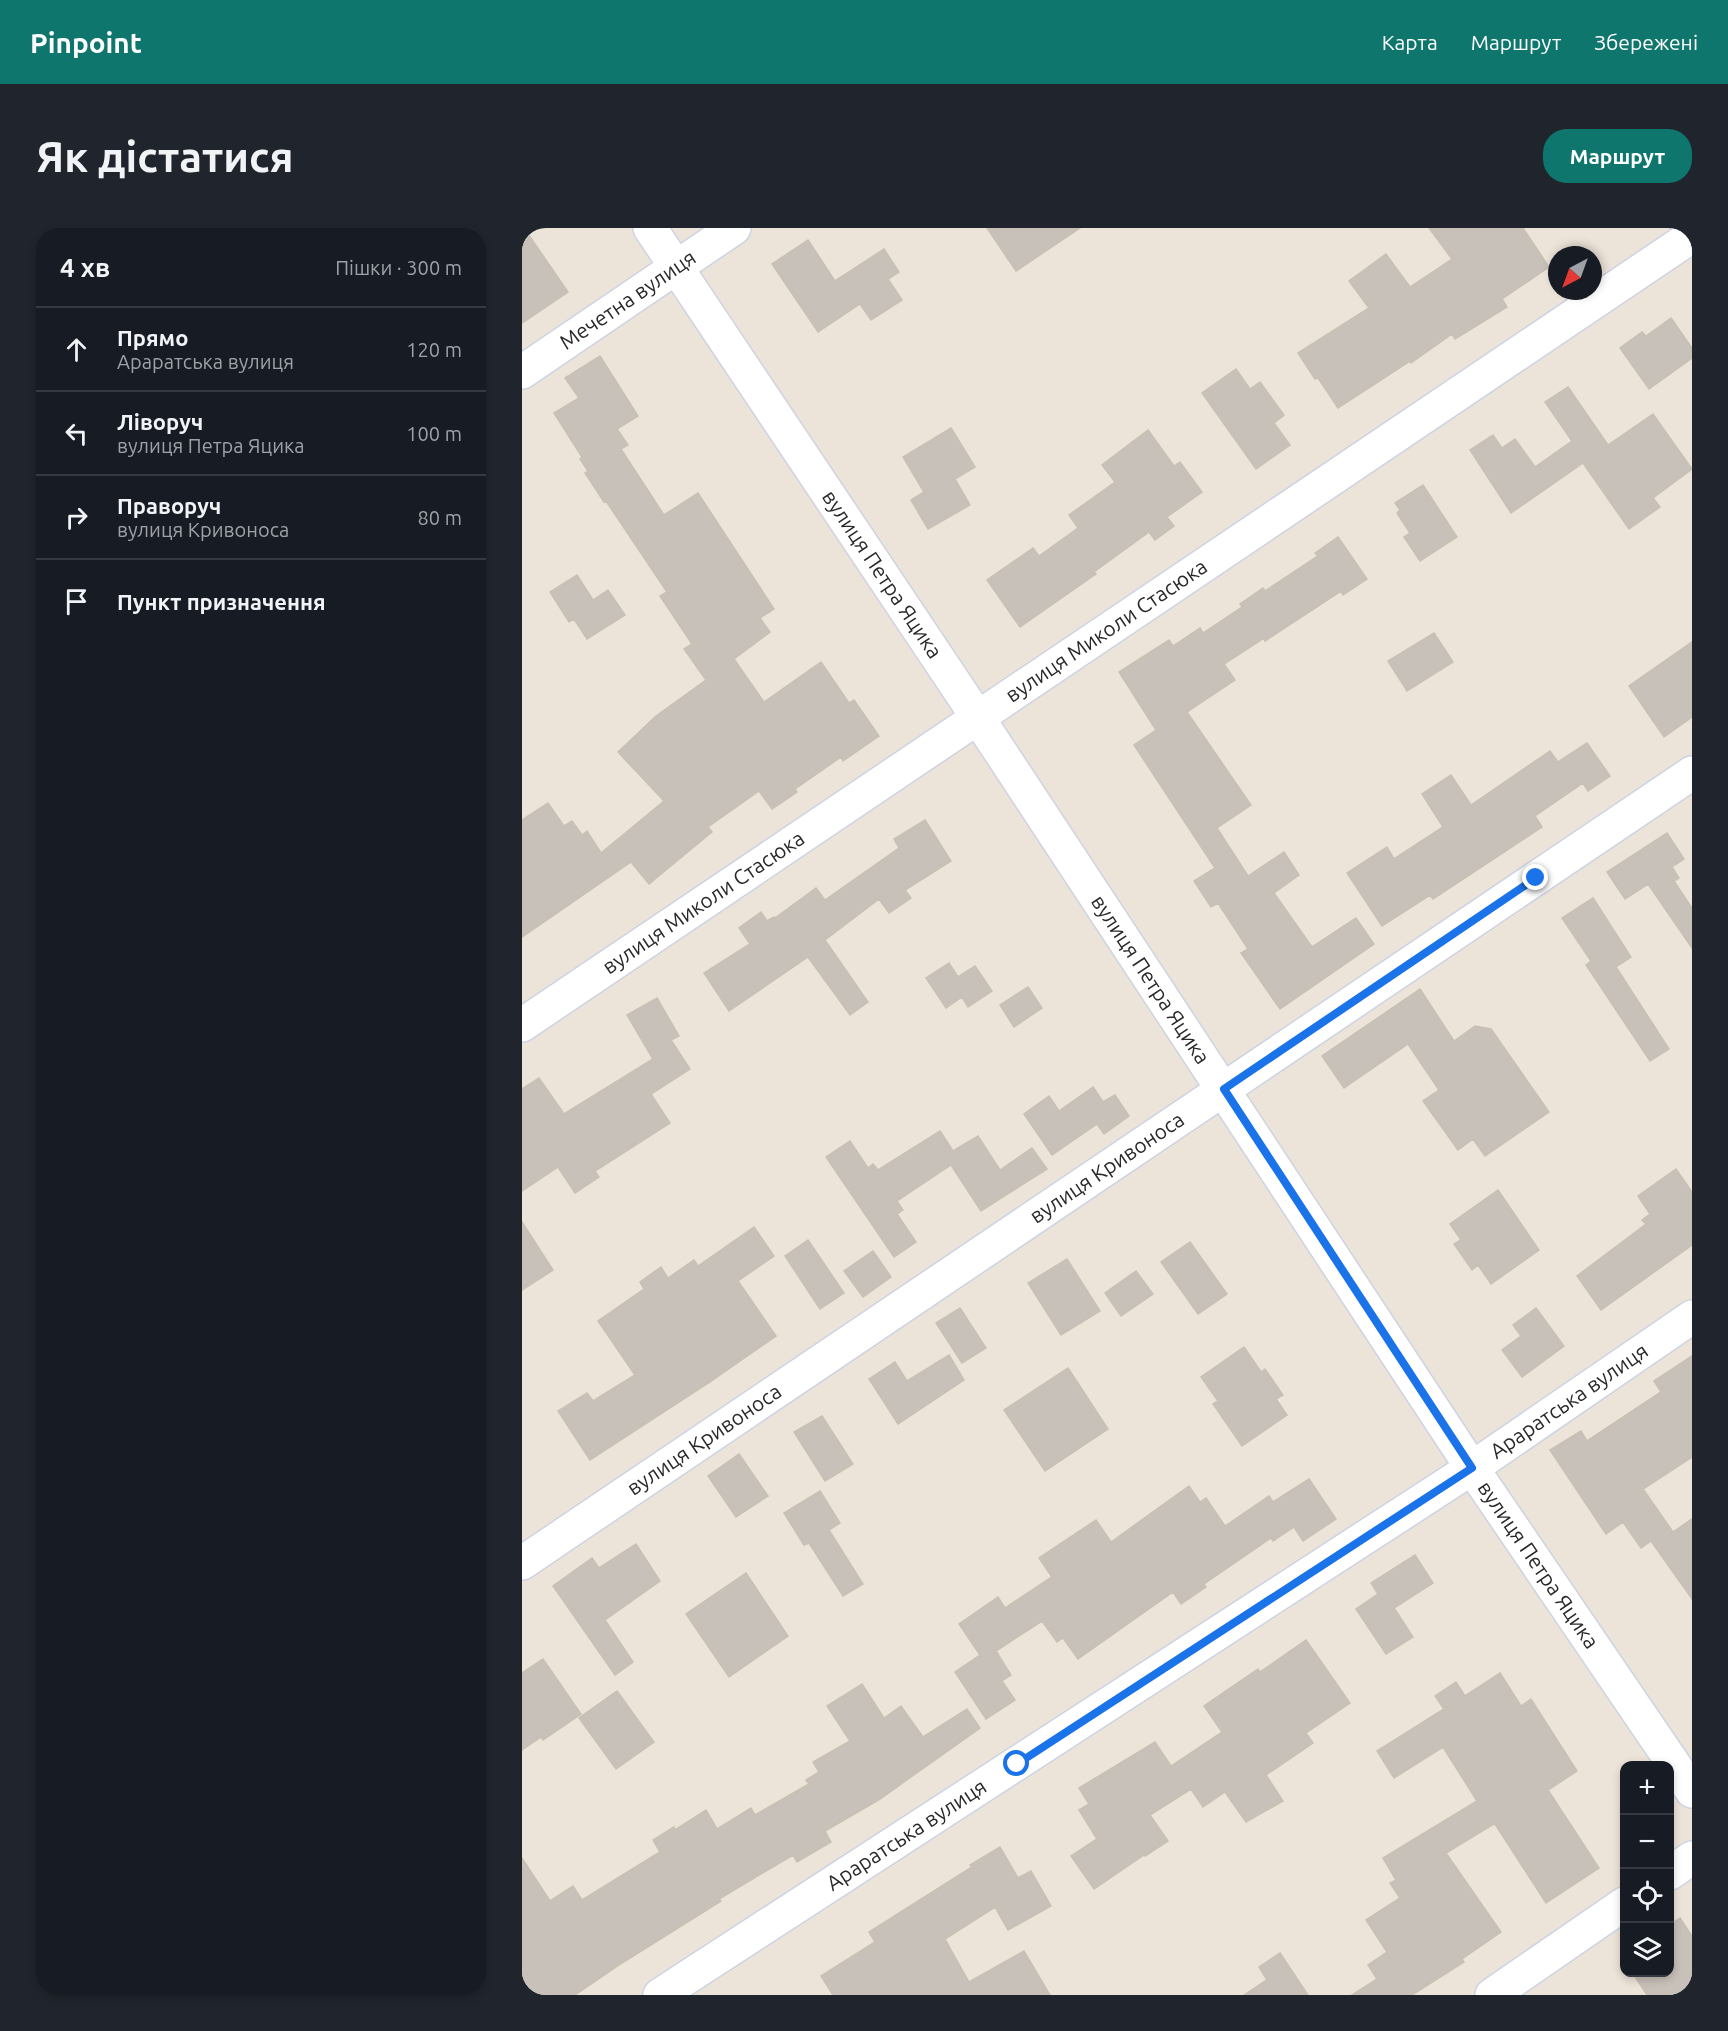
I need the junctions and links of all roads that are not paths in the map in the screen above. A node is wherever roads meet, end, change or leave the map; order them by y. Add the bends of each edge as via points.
1 (650, 228) edge
2 (734, 228) edge
3 (1692, 236) edge
4 (676, 267) junction
5 (522, 372) edge
6 (978, 718) junction
7 (1692, 773) edge
8 (522, 1025) edge
9 (1224, 1089) junction
10 (1692, 1317) edge
11 (1472, 1468) junction
12 (522, 1563) edge
13 (1692, 1791) edge
14 (1692, 1858) edge
15 (1674, 1870) edge
16 (1620, 1907) edge
17 (660, 1995) edge
18 (1492, 1995) edge

1 - 4 street, вулиця Петра Яцика
2 - 4 street, Мечетна вулиця
3 - 6 street, вулиця Миколи Стасюка
4 - 5 street, Мечетна вулиця
4 - 6 street, вулиця Петра Яцика
6 - 8 street, вулиця Миколи Стасюка
6 - 9 street, вулиця Петра Яцика
7 - 9 street, вулиця Кривоноса
9 - 11 street, вулиця Петра Яцика
9 - 12 street, вулиця Кривоноса
10 - 11 street, Араратська вулиця
11 - 13 street, вулиця Петра Яцика
11 - 17 street, Араратська вулиця
14 - 15 street
16 - 18 street

